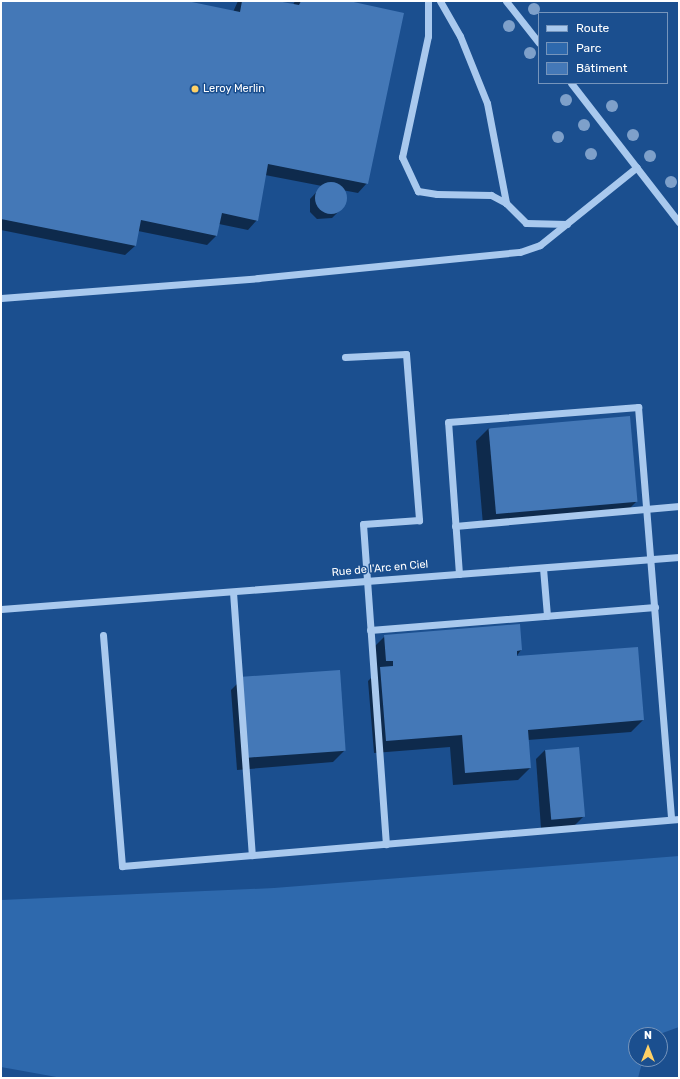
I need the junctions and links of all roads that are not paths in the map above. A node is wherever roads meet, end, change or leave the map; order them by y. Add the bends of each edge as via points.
1 (428, 1) edge
2 (440, 1) edge
3 (506, 1) edge
4 (538, 41) edge
5 (572, 84) edge
6 (637, 167) junction
7 (506, 203) junction
8 (679, 222) edge
9 (567, 224) junction
10 (1, 298) edge
11 (345, 357) dead end
12 (679, 506) edge
13 (647, 509) junction
14 (455, 526) junction
15 (679, 557) edge
16 (651, 559) junction
17 (543, 568) junction
18 (459, 574) junction
19 (367, 582) junction
20 (233, 592) junction
21 (654, 607) junction
22 (1, 608) edge
23 (547, 616) junction
24 (370, 630) junction
25 (103, 635) dead end
26 (675, 819) edge
27 (386, 844) junction
28 (252, 855) junction

1 - 7 street via 428,36 402,157 418,191 492,195
2 - 7 street via 460,36 487,103
3 - 4 street
5 - 6 street
6 - 8 street
6 - 9 street
7 - 9 street via 526,223
9 - 10 street via 540,245 520,252 498,255 258,278
11 - 19 street via 406,354 419,520 363,524
12 - 13 street
13 - 14 street
13 - 14 street via 638,406 448,422
13 - 16 street
14 - 18 street
15 - 16 street, Rue de l'Arc en Ciel
16 - 17 street, Rue de l'Arc en Ciel
16 - 21 street
17 - 18 street, Rue de l'Arc en Ciel
17 - 23 street
18 - 19 street, Rue de l'Arc en Ciel
19 - 20 street, Rue de l'Arc en Ciel
19 - 24 street
20 - 22 street, Rue de l'Arc en Ciel
20 - 28 street
21 - 23 street
21 - 26 street
23 - 24 street
24 - 27 street
25 - 28 street via 122,866
26 - 27 street
27 - 28 street

